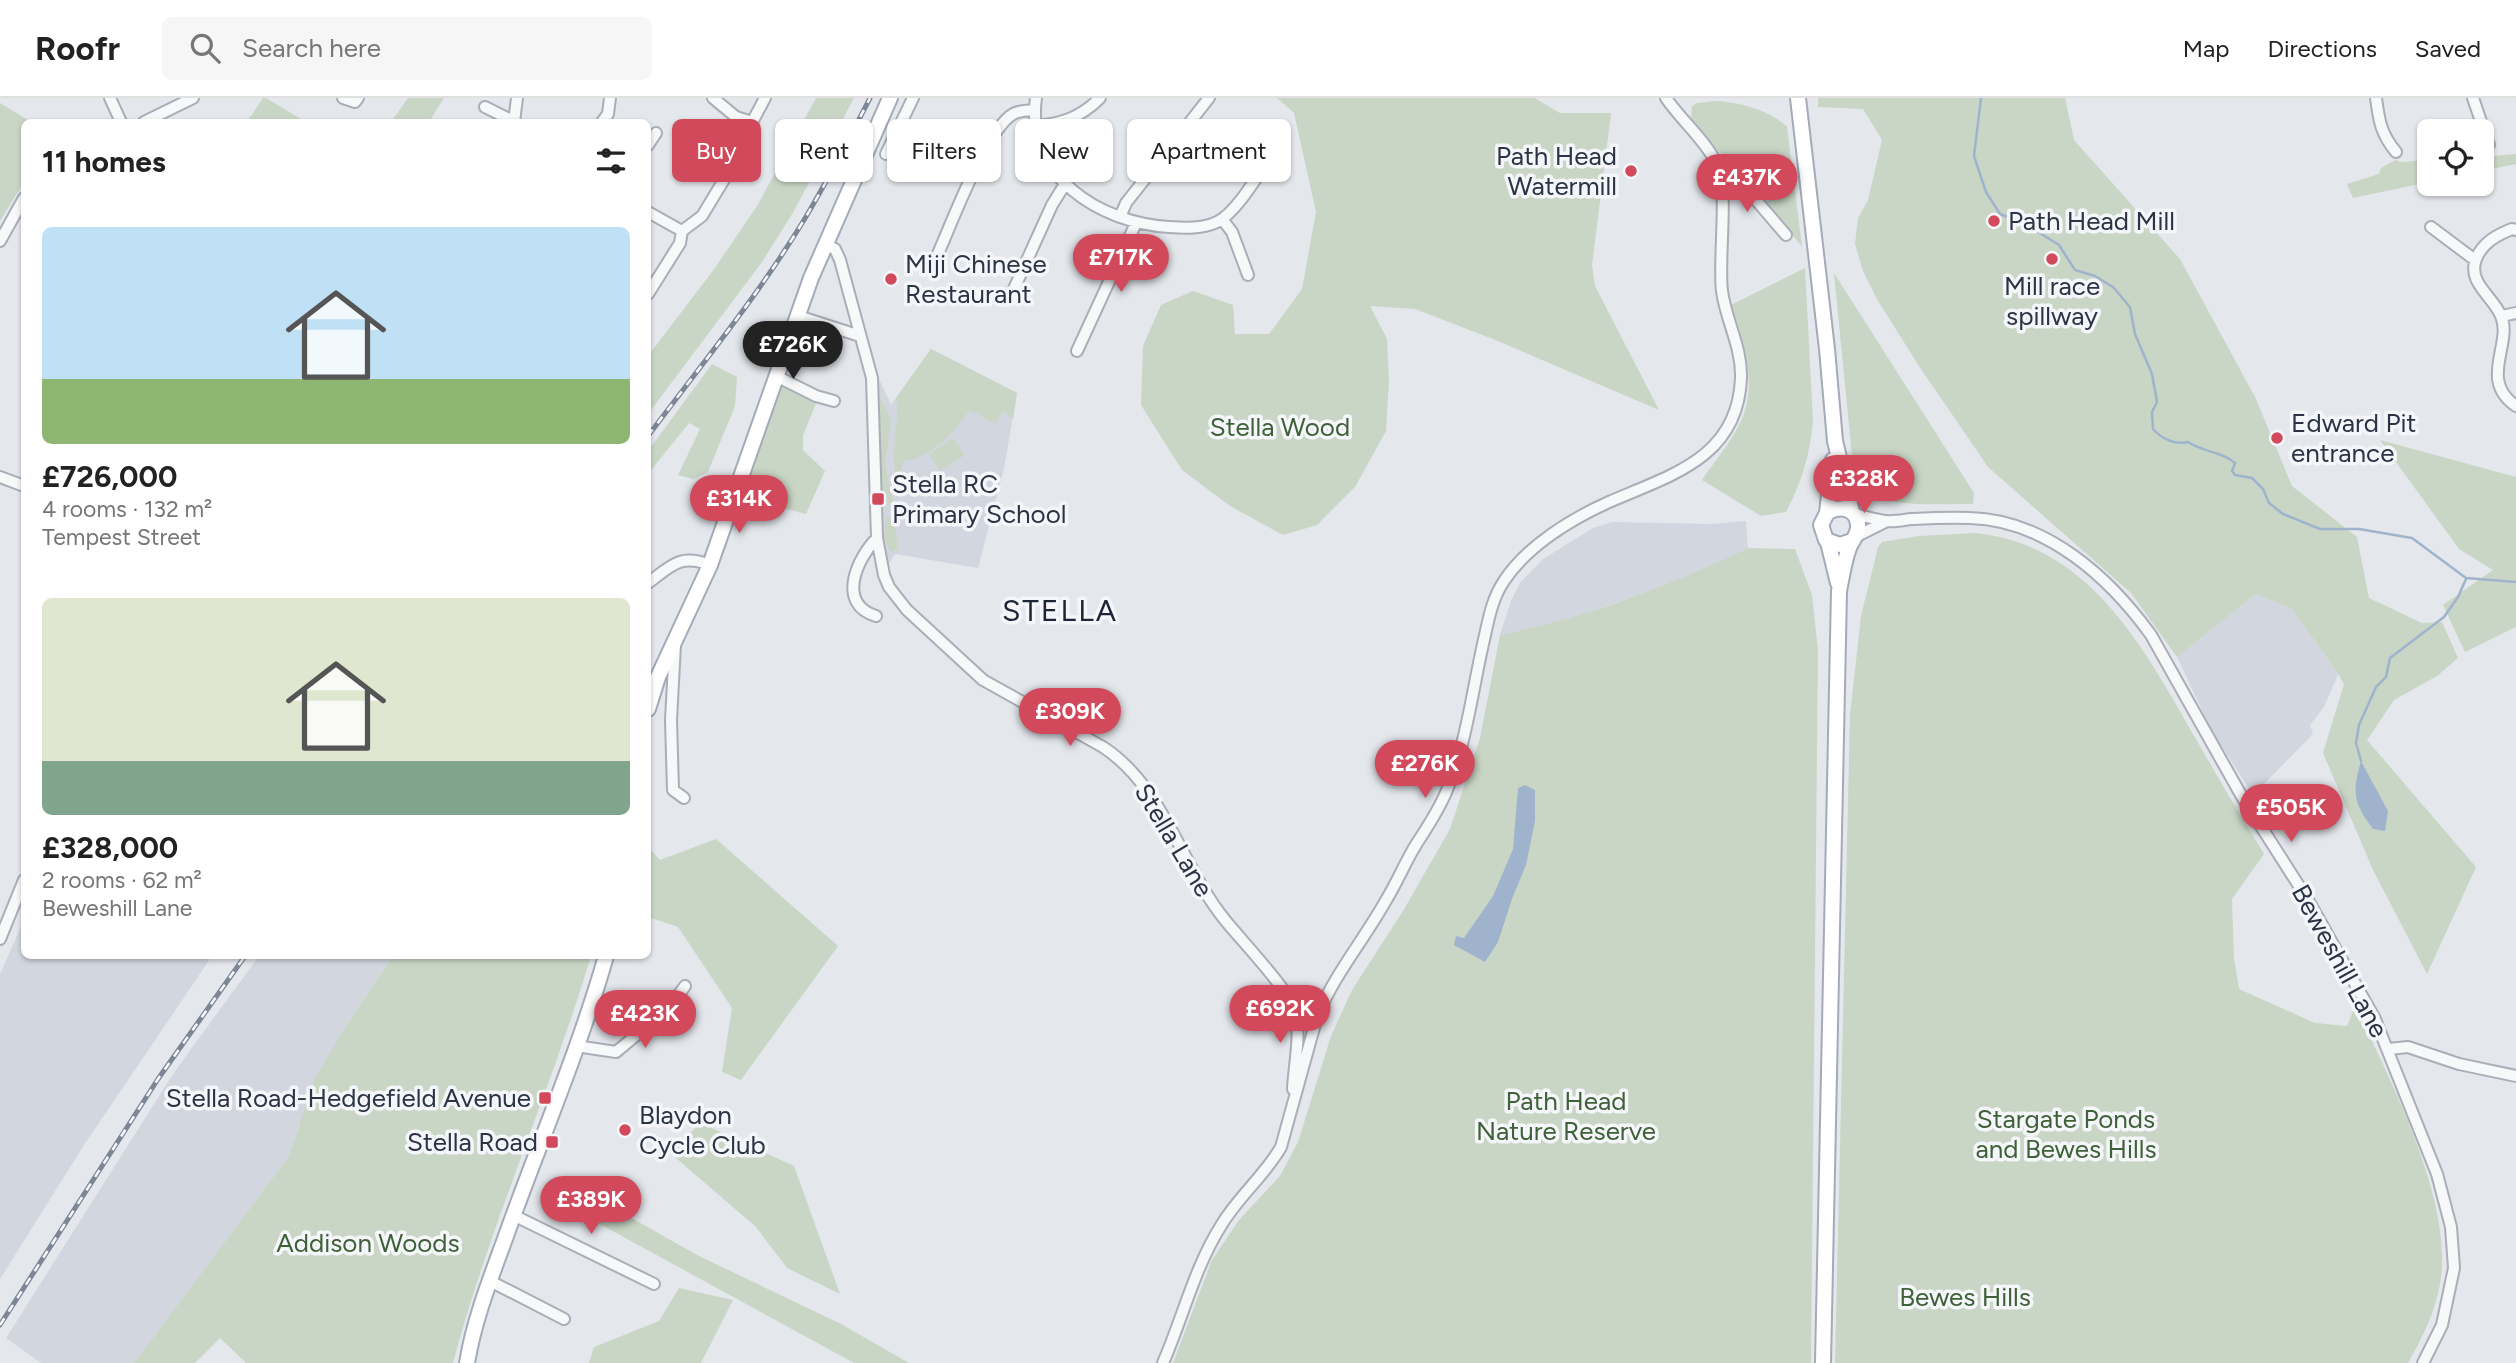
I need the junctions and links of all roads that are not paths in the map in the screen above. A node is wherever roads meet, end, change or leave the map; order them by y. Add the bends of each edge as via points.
1 (110, 98) edge
2 (193, 98) edge
3 (342, 98) edge
4 (358, 98) edge
5 (517, 98) edge
6 (610, 98) edge
7 (713, 98) edge
8 (765, 98) edge
9 (890, 98) edge
10 (913, 98) edge
11 (1036, 98) edge
12 (1100, 98) edge
13 (1209, 98) edge
14 (1666, 98) edge
15 (1798, 98) edge
16 (2376, 98) edge
17 (2473, 98) edge
18 (485, 107) dead end
19 (1035, 110) junction
20 (120, 119) edge
21 (150, 119) edge
22 (507, 119) edge
23 (514, 119) edge
24 (604, 119) edge
25 (742, 119) edge
26 (754, 119) edge
27 (1035, 119) edge
28 (1072, 119) edge
29 (2480, 119) edge
30 (656, 133) dead end
31 (651, 140) edge
32 (2396, 152) dead end
33 (886, 154) dead end
34 (1720, 172) junction
35 (723, 182) edge
36 (1251, 182) edge
37 (1065, 184) joint
38 (21, 203) edge
39 (651, 214) edge
40 (1120, 217) junction
41 (1222, 219) junction
42 (1136, 223) junction
43 (2431, 227) dead end
44 (2516, 230) edge
45 (682, 231) junction
46 (1786, 235) dead end
47 (0, 241) edge
48 (825, 244) junction
49 (2475, 260) junction
50 (926, 269) dead end
51 (1248, 275) dead end
52 (651, 289) edge
53 (1013, 291) dead end
54 (2516, 313) edge
55 (797, 316) junction
56 (2502, 316) junction
57 (860, 336) junction
58 (1077, 351) dead end
59 (776, 376) junction
60 (834, 401) dead end
61 (2516, 406) edge
62 (1835, 441) junction
63 (0, 477) edge
64 (21, 485) edge
65 (1827, 513) junction
66 (1853, 513) junction
67 (1887, 522) junction
68 (877, 538) junction
69 (1854, 539) junction
70 (1828, 542) junction
71 (710, 565) junction
72 (651, 581) edge
73 (1839, 591) junction
74 (876, 616) dead end
75 (676, 640) junction
76 (651, 699) edge
77 (684, 798) dead end
78 (21, 887) edge
79 (0, 939) edge
80 (605, 959) edge
81 (685, 986) dead end
82 (1317, 1017) junction
83 (1296, 1019) junction
84 (576, 1046) junction
85 (2389, 1049) junction
86 (2516, 1076) edge
87 (1293, 1108) junction
88 (513, 1215) junction
89 (490, 1281) junction
90 (654, 1284) dead end
91 (564, 1319) dead end
92 (467, 1363) edge
93 (1163, 1363) edge
94 (1823, 1363) edge
95 (2423, 1363) edge

1 - 20 street
2 - 21 street
3 - 4 street via 355,102
5 - 23 street
6 - 24 street
7 - 25 street
8 - 26 street
9 - 48 main road
10 - 33 street
11 - 19 street
12 - 28 street
13 - 40 street via 1126,203
14 - 34 street
15 - 62 main road
16 - 32 street via 2379,122
17 - 29 street
18 - 22 street
19 - 27 street
19 - 50 street via 1018,111 1003,123 980,161 937,256
30 - 31 street
34 - 46 street via 1756,194
34 - 82 street via 1721,284 1741,374 1731,423 1702,456 1664,480 1582,516 1534,548 1508,575 1488,620 1469,716 1448,788
35 - 45 street via 702,216
36 - 41 street
37 - 40 street via 1099,209
37 - 53 street
38 - 47 street
39 - 45 street
40 - 42 street
41 - 42 street via 1190,228
41 - 51 street via 1232,232
42 - 58 street
43 - 49 street
44 - 49 street via 2490,238
45 - 52 street via 680,243
48 - 55 main road
48 - 57 street, Stella Lane via 837,253
49 - 56 street via 2476,281
54 - 56 street
55 - 57 street
55 - 59 main road
56 - 61 street via 2498,374 2504,396
57 - 68 street, Stella Lane via 872,378
59 - 60 street
59 - 71 main road
62 - 65 main road
62 - 66 main road
63 - 64 street
65 - 66 main road via 1839,508
65 - 70 main road via 1821,525
66 - 67 street, Beweshill Lane
66 - 69 main road via 1859,525
67 - 69 street, Beweshill Lane
67 - 85 street, Beweshill Lane via 1956,517 2006,522 2056,545 2118,594 2151,635 2241,795 2308,900
68 - 74 street via 857,565 853,586 861,607
68 - 83 street, Stella Lane via 884,575 895,597 972,671 1115,755 1139,780 1209,900 1291,1003
69 - 70 main road via 1840,545
69 - 73 main road
70 - 73 main road
71 - 72 street via 696,559 682,561
71 - 75 main road
73 - 94 main road
75 - 76 main road
75 - 77 street via 673,790
78 - 79 street
80 - 84 main road
81 - 84 street via 669,1008 616,1052
82 - 83 street
82 - 87 street
83 - 87 street
84 - 88 main road
85 - 86 street via 2408,1046 2459,1064
85 - 95 street, Beweshill Lane via 2446,1201 2454,1251 2447,1308
87 - 93 street via 1286,1136 1271,1165 1236,1204 1210,1244
88 - 89 main road
88 - 90 street
89 - 91 street
89 - 92 main road

